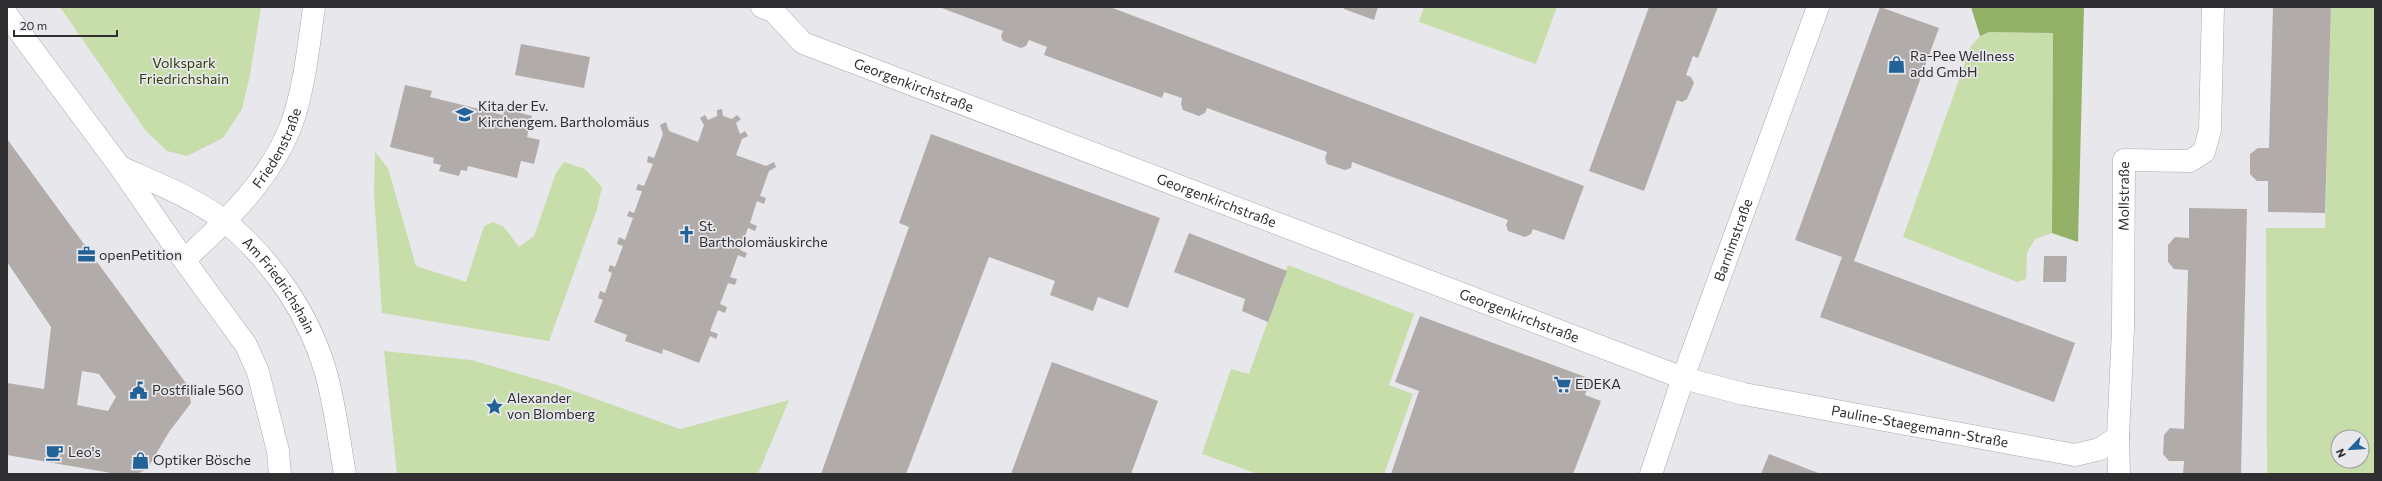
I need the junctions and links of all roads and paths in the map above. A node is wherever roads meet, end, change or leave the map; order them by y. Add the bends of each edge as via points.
1 (314, 7) edge
2 (1818, 7) edge
3 (2213, 7) edge
4 (770, 8) edge
5 (7, 15) edge
6 (120, 167) junction
7 (226, 222) junction
8 (184, 260) junction
9 (1683, 378) junction
10 (2118, 437) junction
11 (280, 474) edge
12 (345, 474) edge
13 (1651, 474) edge
14 (2119, 474) edge

1 - 7 street, Friedenstraße via 294,118 275,157
2 - 9 street, Barnimstraße
3 - 10 street, Mollstraße via 2210,130 2204,152 2190,161 2124,160 2123,329
4 - 9 street, Georgenkirchstraße via 803,43
5 - 6 street, Am Friedrichshain
6 - 7 street, Am Friedrichshain via 178,193
6 - 8 street, Am Friedrichshain
7 - 8 street, Friedenstraße
7 - 12 street, Am Friedrichshain via 266,262 303,316 326,372
8 - 11 street, Am Friedrichshain via 249,352 262,386 278,451
9 - 10 street, Pauline-Staegemann-Straße via 1744,394 2075,455 2100,449
9 - 13 street, Barnimstraße
10 - 14 street

